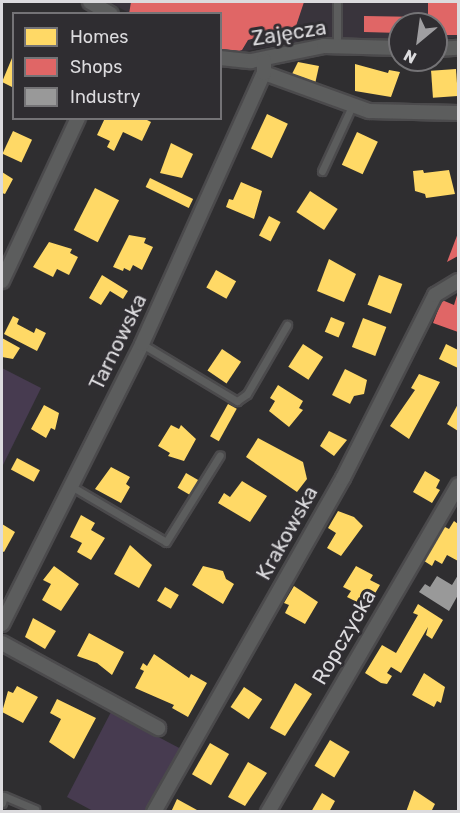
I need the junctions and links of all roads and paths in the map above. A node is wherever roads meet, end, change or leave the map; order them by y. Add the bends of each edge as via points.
1 (90, 2) edge
2 (337, 2) edge
3 (108, 12) edge
4 (337, 47) junction
5 (388, 48) edge
6 (222, 58) edge
7 (264, 67) junction
8 (352, 106) junction
9 (459, 113) edge
10 (77, 120) edge
11 (322, 171) dead end
12 (2, 281) edge
13 (459, 281) edge
14 (286, 325) dead end
15 (142, 344) junction
16 (220, 455) dead end
17 (459, 485) edge
18 (71, 486) junction
19 (2, 624) edge
20 (2, 643) edge
21 (158, 728) dead end
22 (2, 802) edge
23 (35, 809) dead end
24 (154, 812) edge
25 (268, 812) edge

1 - 3 street
2 - 4 lane
4 - 5 street, Zajęcza
4 - 7 street, Zajęcza via 294,51
6 - 7 street, Zajęcza
7 - 8 street
7 - 15 street, Tarnowska
8 - 9 street via 391,114
8 - 11 lane
10 - 12 street
13 - 24 street, Krakowska via 435,295 343,478
14 - 15 lane via 247,394 237,401
15 - 18 street, Tarnowska
16 - 18 lane via 166,542
17 - 25 street, Ropczycka
18 - 19 street, Tarnowska
20 - 21 street
22 - 23 lane via 4,796

